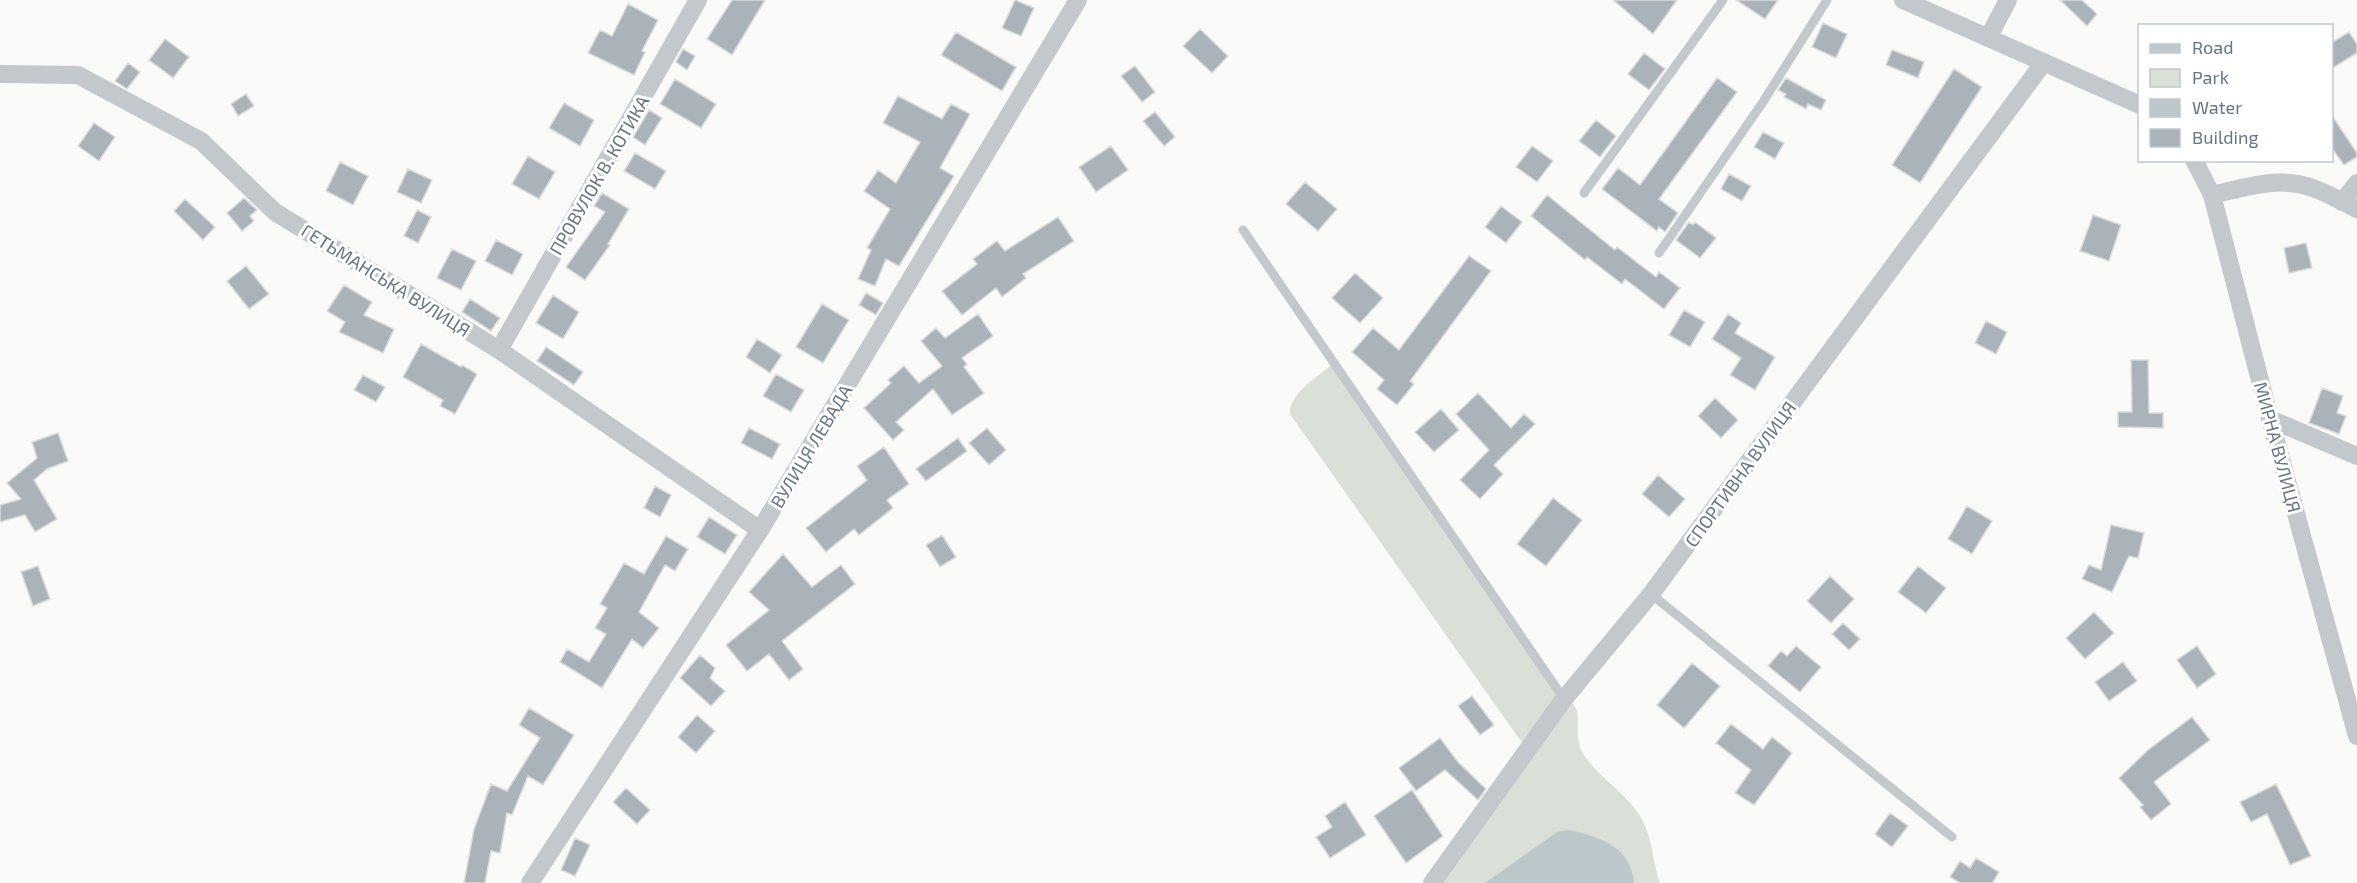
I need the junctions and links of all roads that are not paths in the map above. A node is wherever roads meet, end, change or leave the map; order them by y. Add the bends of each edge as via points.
1 (698, 0) edge
2 (1078, 0) edge
3 (1723, 0) edge
4 (1827, 0) edge
5 (1903, 0) edge
6 (2008, 0) edge
7 (1988, 38) junction
8 (2044, 62) junction
9 (0, 74) edge
10 (2138, 105) edge
11 (2195, 162) edge
12 (2357, 183) edge
13 (1584, 193) dead end
14 (2211, 195) junction
15 (2349, 206) edge
16 (1243, 230) dead end
17 (1659, 254) dead end
18 (499, 350) junction
19 (2270, 419) junction
20 (2357, 456) edge
21 (760, 530) junction
22 (1651, 594) junction
23 (1564, 699) junction
24 (2357, 736) edge
25 (1952, 837) dead end
26 (530, 883) edge
27 (1431, 883) edge

1 - 18 street, ПРОВУЛОК В. КОТИКА
2 - 21 street, ВУЛИЦЯ ЛЕВАДА
3 - 13 lane
4 - 17 lane
5 - 7 street
6 - 7 street
7 - 8 street
8 - 10 street
8 - 22 street, СПОРТИВНА ВУЛИЦЯ
9 - 18 street, ГЕТЬМАНСЬКА ВУЛИЦЯ via 78,75 201,141 275,212
11 - 14 street, МИРНА ВУЛИЦЯ
12 - 15 street
14 - 15 street via 2268,182 2288,182 2310,187
14 - 19 street, МИРНА ВУЛИЦЯ
16 - 23 lane
18 - 21 street, ГЕТЬМАНСЬКА ВУЛИЦЯ
19 - 20 street
19 - 24 street, МИРНА ВУЛИЦЯ
21 - 26 street, ВУЛИЦЯ ЛЕВАДА
22 - 23 street, СПОРТИВНА ВУЛИЦЯ
22 - 25 lane
23 - 27 street, СПОРТИВНА ВУЛИЦЯ

